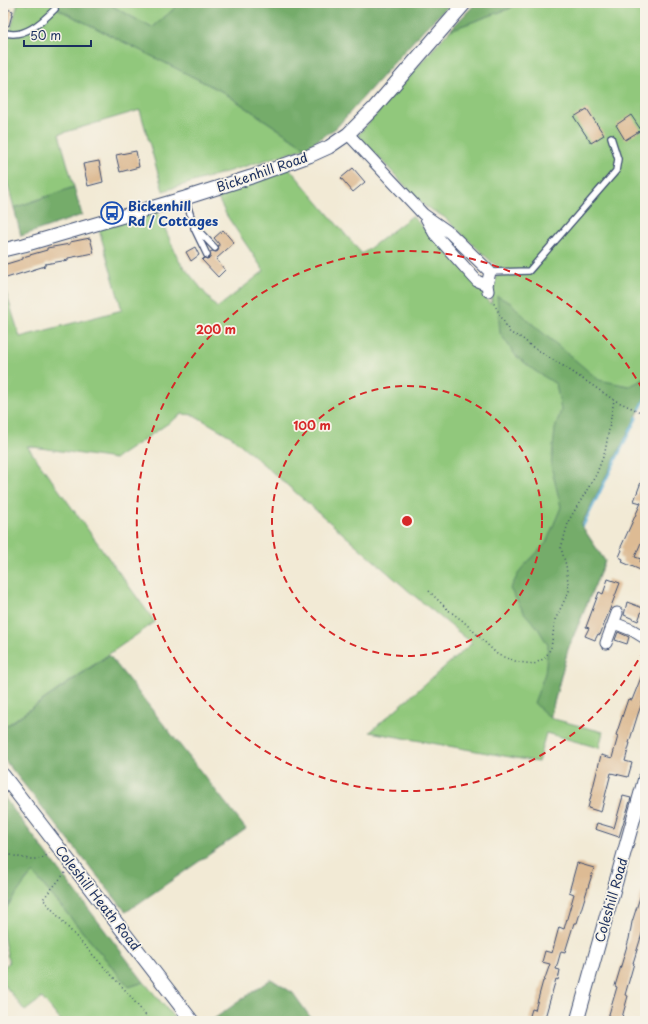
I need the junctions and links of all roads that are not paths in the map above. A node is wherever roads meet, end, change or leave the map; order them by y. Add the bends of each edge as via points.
1 (466, 3) edge
2 (55, 9) dead end
3 (3, 32) edge
4 (348, 134) junction
5 (611, 137) dead end
6 (185, 198) junction
7 (423, 214) junction
8 (194, 226) junction
9 (215, 248) dead end
10 (3, 250) edge
11 (207, 255) dead end
12 (490, 272) junction
13 (645, 638) edge
14 (606, 644) dead end
15 (3, 775) edge
16 (645, 778) edge
17 (192, 1021) edge
18 (578, 1021) edge

1 - 4 street, Bickenhill Road
2 - 3 lane via 32,29 14,35
4 - 6 street, Bickenhill Road via 309,156
4 - 7 street
5 - 12 lane via 618,159 616,170 529,271
6 - 8 lane
6 - 10 street, Bickenhill Road
7 - 12 street via 450,233
7 - 12 street via 434,233 477,281 488,288
8 - 9 lane
8 - 11 lane
13 - 14 street via 616,618
15 - 17 street, Coleshill Heath Road
16 - 18 street, Coleshill Road

